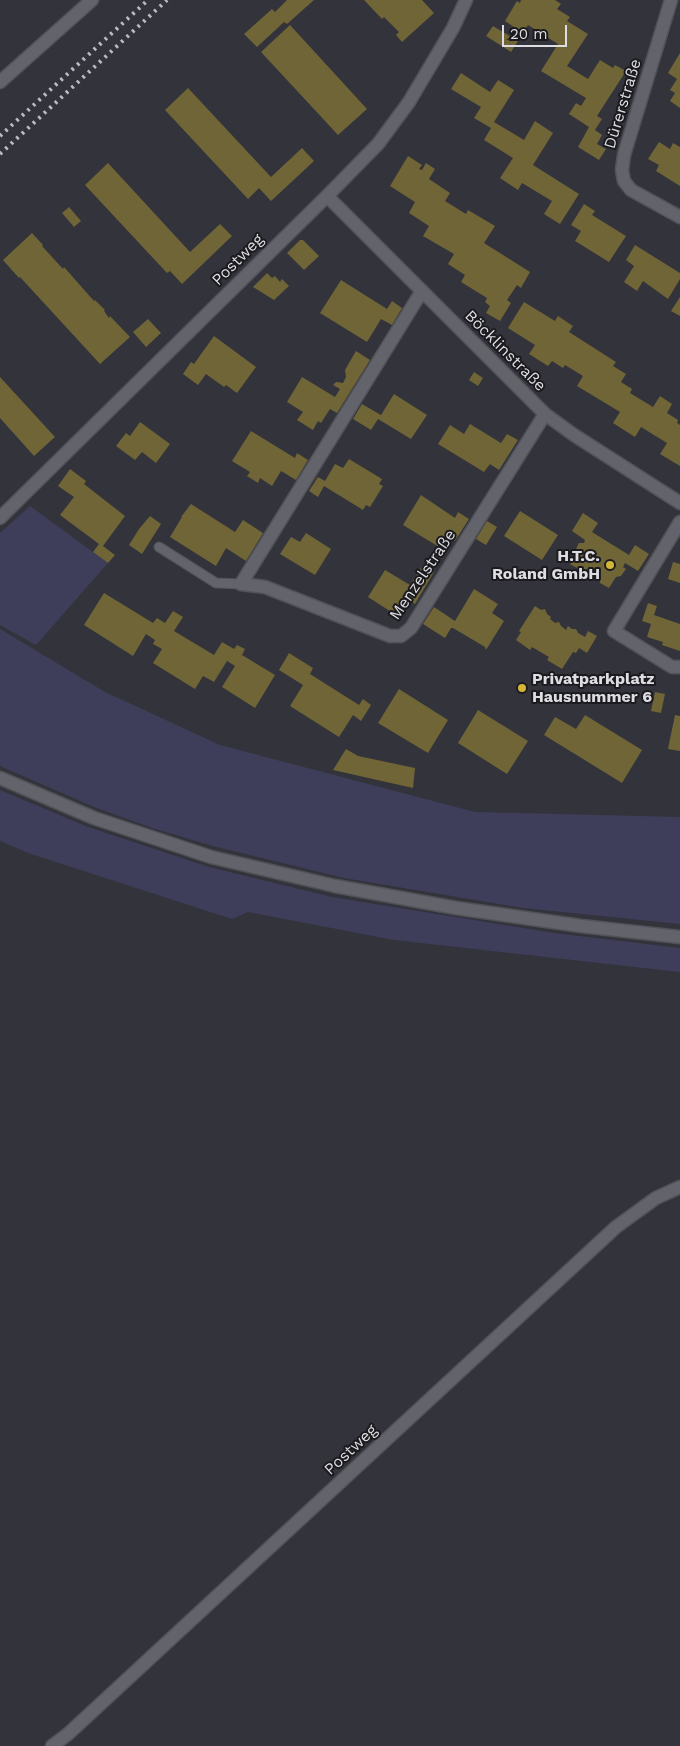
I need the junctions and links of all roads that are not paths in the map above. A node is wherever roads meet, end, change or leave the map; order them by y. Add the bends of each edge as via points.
1 (92, 0) edge
2 (466, 0) edge
3 (671, 0) edge
4 (0, 82) edge
5 (327, 196) junction
6 (680, 217) edge
7 (422, 291) junction
8 (545, 414) junction
9 (680, 503) edge
10 (0, 518) edge
11 (680, 522) edge
12 (159, 548) dead end
13 (241, 584) junction
14 (680, 667) edge
15 (0, 778) edge
16 (680, 937) edge
17 (680, 1187) edge
18 (52, 1746) edge

1 - 4 street
2 - 5 street, Postweg via 453,28 395,122
3 - 6 street, Dürerstraße via 622,170 624,181 636,194
5 - 7 street, Böcklinstraße
5 - 10 street, Postweg
7 - 8 street, Böcklinstraße
7 - 13 street
8 - 9 street, Böcklinstraße
8 - 13 street, Menzelstraße via 411,628 401,636 390,636 265,587
11 - 14 street via 614,630 672,667
12 - 13 lane, Menzelstraße via 216,583
15 - 16 street via 94,818 211,857 334,886 456,908
17 - 18 street, Postweg via 656,1198 616,1227

